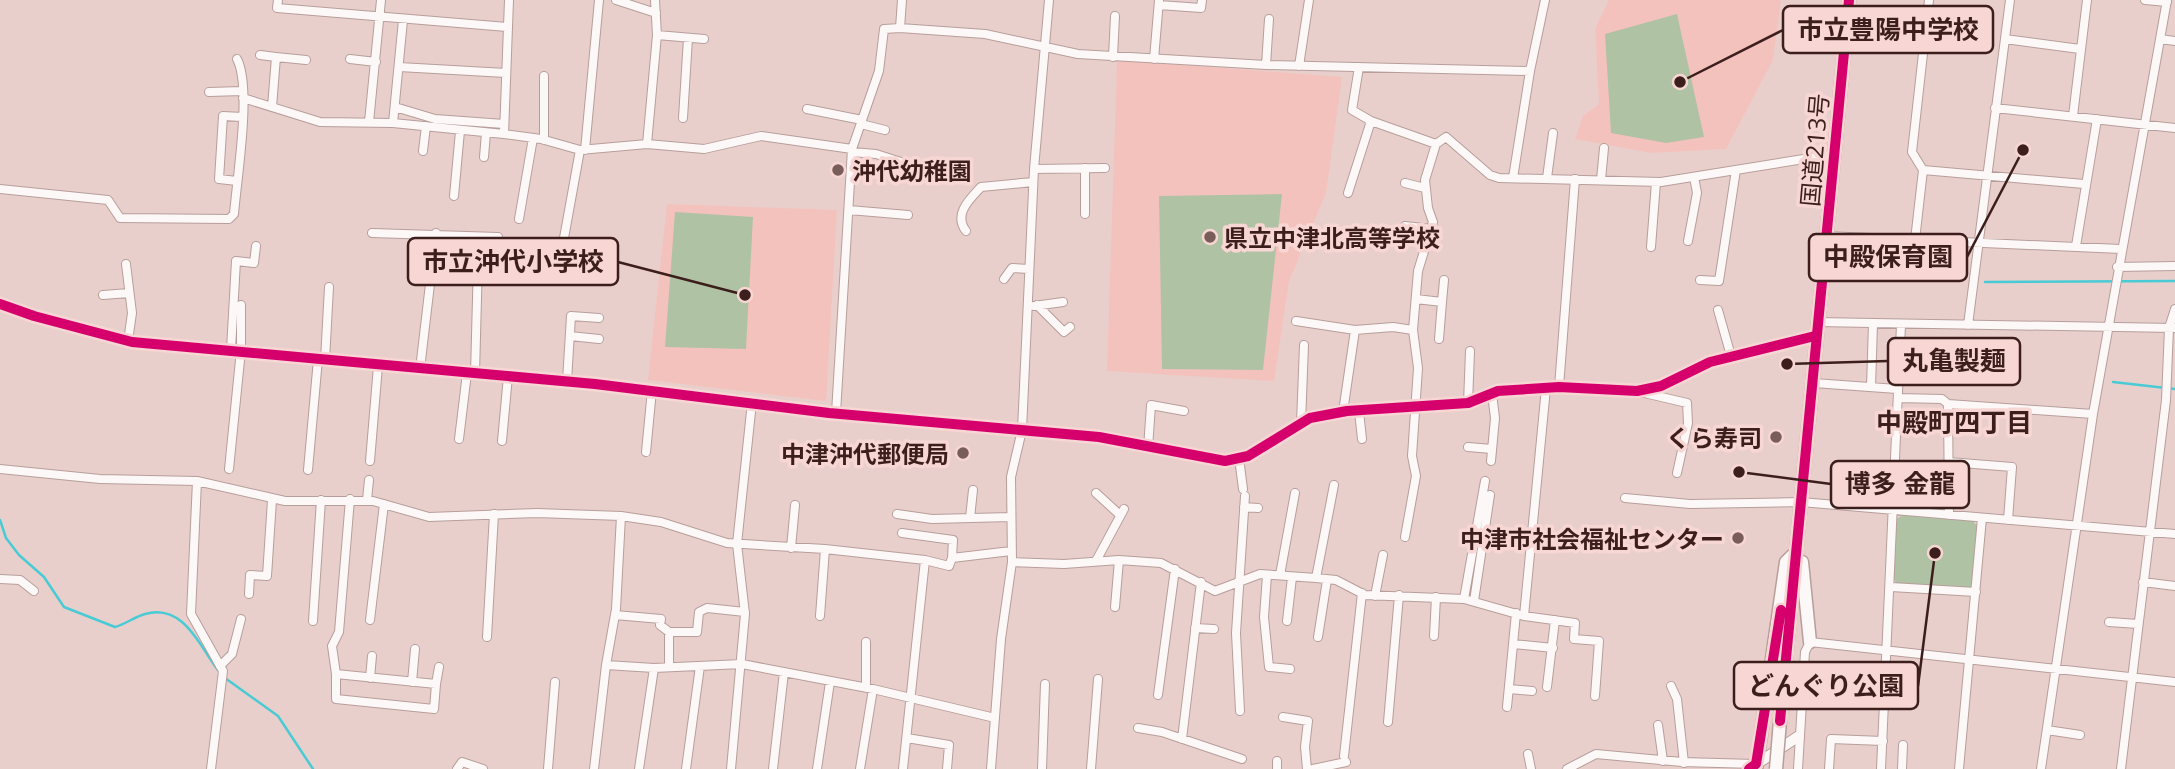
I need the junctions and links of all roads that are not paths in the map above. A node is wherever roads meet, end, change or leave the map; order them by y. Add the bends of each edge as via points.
1 (278, 0) edge
2 (381, 0) edge
3 (509, 0) edge
4 (599, 0) edge
5 (616, 0) edge
6 (654, 0) edge
7 (902, 0) edge
8 (1049, 0) edge
9 (1202, 0) edge
10 (1309, 0) edge
11 (1545, 0) edge
12 (1849, 0) edge
13 (1928, 0) edge
14 (2010, 0) edge
15 (2087, 0) edge
16 (2145, 0) edge
17 (2167, 1) edge
18 (1159, 3) edge
19 (656, 13) junction
20 (1115, 16) dead end
21 (380, 17) junction
22 (1269, 19) dead end
23 (403, 20) junction
24 (508, 27) junction
25 (900, 28) junction
26 (657, 35) junction
27 (688, 38) junction
28 (2005, 38) junction
29 (704, 39) dead end
30 (2160, 39) junction
31 (2175, 41) edge
32 (2080, 48) junction
33 (1045, 49) junction
34 (260, 55) dead end
35 (276, 57) junction
36 (1113, 57) junction
37 (237, 59) dead end
38 (350, 59) dead end
39 (306, 60) dead end
40 (1154, 60) junction
41 (376, 62) junction
42 (1266, 65) junction
43 (1299, 66) junction
44 (399, 67) junction
45 (1359, 67) junction
46 (1530, 71) junction
47 (506, 73) junction
48 (544, 76) dead end
49 (209, 92) dead end
50 (242, 94) junction
51 (272, 107) junction
52 (395, 107) junction
53 (1995, 108) junction
54 (807, 109) dead end
55 (2073, 116) junction
56 (242, 117) junction
57 (684, 118) dead end
58 (2097, 119) junction
59 (1371, 121) junction
60 (369, 122) junction
61 (861, 122) junction
62 (393, 123) junction
63 (504, 124) junction
64 (2144, 124) junction
65 (426, 126) junction
66 (2175, 128) edge
67 (885, 130) dead end
68 (460, 131) junction
69 (486, 133) junction
70 (1553, 133) dead end
71 (504, 134) junction
72 (533, 138) junction
73 (544, 140) junction
74 (647, 144) junction
75 (1436, 144) junction
76 (1604, 148) dead end
77 (582, 150) junction
78 (852, 150) junction
79 (424, 151) dead end
80 (1835, 153) junction
81 (484, 157) dead end
82 (901, 162) dead end
83 (1085, 168) junction
84 (1105, 168) dead end
85 (1034, 169) junction
86 (1736, 170) junction
87 (1923, 170) junction
88 (1987, 175) junction
89 (1694, 177) junction
90 (1513, 178) junction
91 (1547, 178) junction
92 (1575, 179) junction
93 (1601, 180) junction
94 (237, 181) junction
95 (1033, 182) junction
96 (1656, 182) junction
97 (1405, 183) dead end
98 (2084, 184) junction
99 (1425, 188) junction
100 (0, 190) edge
101 (1348, 193) dead end
102 (454, 195) dead end
103 (849, 210) junction
104 (1085, 214) dead end
105 (908, 215) dead end
106 (519, 219) dead end
107 (1405, 226) dead end
108 (1431, 229) junction
109 (965, 231) dead end
110 (372, 233) dead end
111 (436, 233) junction
112 (1827, 236) junction
113 (498, 237) dead end
114 (1915, 240) junction
115 (1688, 241) dead end
116 (1979, 243) junction
117 (256, 246) dead end
118 (2076, 246) junction
119 (1651, 247) dead end
120 (562, 249) dead end
121 (2121, 249) junction
122 (478, 260) dead end
123 (126, 264) dead end
124 (2175, 266) edge
125 (2117, 267) junction
126 (1029, 269) junction
127 (1004, 279) dead end
128 (1444, 280) dead end
129 (1700, 280) dead end
130 (329, 287) dead end
131 (129, 293) junction
132 (103, 295) dead end
133 (1416, 299) junction
134 (1063, 302) dead end
135 (1442, 302) junction
136 (0, 304) edge
137 (241, 305) dead end
138 (1037, 305) junction
139 (1027, 307) junction
140 (2175, 309) edge
141 (1718, 310) dead end
142 (599, 318) dead end
143 (1296, 321) dead end
144 (1816, 322) junction
145 (1873, 324) junction
146 (1901, 325) junction
147 (1968, 325) junction
148 (1070, 327) dead end
149 (2108, 327) junction
150 (2172, 328) edge
151 (1355, 330) junction
152 (1413, 330) junction
153 (1815, 336) junction
154 (570, 337) junction
155 (598, 339) dead end
156 (1439, 339) dead end
157 (128, 341) junction
158 (1304, 345) dead end
159 (231, 349) junction
160 (241, 350) junction
161 (1470, 351) dead end
162 (1731, 356) junction
163 (322, 360) junction
164 (378, 366) junction
165 (420, 369) junction
166 (471, 373) junction
167 (508, 376) junction
168 (567, 381) junction
169 (1814, 383) junction
170 (1559, 387) junction
171 (1871, 387) junction
172 (1546, 388) junction
173 (652, 390) junction
174 (1637, 391) junction
175 (1492, 394) junction
176 (1898, 394) junction
177 (2170, 400) edge
178 (752, 402) junction
179 (1468, 403) junction
180 (1948, 404) junction
181 (1415, 408) junction
182 (1184, 411) dead end
183 (1359, 411) junction
184 (1343, 412) junction
185 (832, 413) junction
186 (2092, 414) junction
187 (1301, 423) junction
188 (1022, 430) junction
189 (458, 439) dead end
190 (1362, 439) dead end
191 (502, 441) dead end
192 (1468, 447) dead end
193 (1147, 448) junction
194 (1492, 449) junction
195 (646, 452) dead end
196 (1239, 458) junction
197 (370, 461) dead end
198 (1491, 461) dead end
199 (1949, 462) junction
200 (0, 469) edge
201 (229, 469) dead end
202 (308, 470) dead end
203 (1677, 473) dead end
204 (369, 480) dead end
205 (197, 481) junction
206 (1485, 481) dead end
207 (1334, 485) dead end
208 (972, 490) dead end
209 (1096, 493) dead end
210 (1294, 493) dead end
211 (1490, 495) dead end
212 (1625, 498) dead end
213 (350, 499) junction
214 (272, 500) junction
215 (321, 500) junction
216 (367, 500) junction
217 (1801, 502) junction
218 (384, 504) junction
219 (795, 505) dead end
220 (1244, 507) junction
221 (1258, 508) dead end
222 (1895, 511) junction
223 (494, 514) junction
224 (897, 514) dead end
225 (1949, 515) junction
226 (621, 516) junction
227 (1011, 517) junction
228 (970, 518) junction
229 (1982, 518) junction
230 (2008, 520) junction
231 (2076, 524) junction
232 (2148, 531) junction
233 (902, 533) dead end
234 (2175, 534) edge
235 (1405, 537) dead end
236 (737, 544) junction
237 (791, 548) junction
238 (825, 549) junction
239 (1012, 551) junction
240 (1796, 552) junction
241 (1383, 555) dead end
242 (952, 558) junction
243 (925, 560) junction
244 (1119, 560) junction
245 (1096, 561) junction
246 (1012, 562) junction
247 (1175, 569) junction
248 (1267, 575) junction
249 (1280, 575) junction
250 (1292, 577) junction
251 (1316, 578) junction
252 (0, 579) edge
253 (1327, 580) junction
254 (1200, 582) junction
255 (2143, 582) junction
256 (1238, 583) junction
257 (2175, 586) edge
258 (1891, 587) junction
259 (34, 591) dead end
260 (1976, 592) junction
261 (1363, 593) junction
262 (249, 594) dead end
263 (1399, 595) junction
264 (1375, 596) junction
265 (1436, 597) junction
266 (1464, 599) junction
267 (1474, 601) junction
268 (1115, 607) dead end
269 (745, 612) junction
270 (615, 615) junction
271 (1520, 615) junction
272 (820, 616) dead end
273 (241, 619) dead end
274 (1555, 620) junction
275 (313, 621) dead end
276 (370, 621) dead end
277 (1287, 621) dead end
278 (2109, 622) dead end
279 (2138, 624) junction
280 (1195, 628) junction
281 (1214, 629) dead end
282 (669, 632) junction
283 (1434, 636) dead end
284 (487, 637) dead end
285 (1318, 637) dead end
286 (866, 642) dead end
287 (1810, 642) junction
288 (1513, 644) junction
289 (1553, 648) junction
290 (415, 649) dead end
291 (1888, 651) junction
292 (372, 656) dead end
293 (1969, 660) junction
294 (742, 664) junction
295 (606, 665) junction
296 (220, 666) junction
297 (700, 666) junction
298 (439, 667) dead end
299 (669, 667) junction
300 (654, 668) junction
301 (2056, 668) junction
302 (1290, 669) dead end
303 (784, 672) junction
304 (336, 674) junction
305 (370, 678) junction
306 (2132, 678) junction
307 (1098, 679) dead end
308 (412, 682) junction
309 (555, 682) dead end
310 (830, 682) junction
311 (2175, 682) edge
312 (436, 684) junction
313 (1045, 684) dead end
314 (1671, 686) dead end
315 (1547, 687) dead end
316 (869, 689) junction
317 (1508, 689) junction
318 (1532, 691) dead end
319 (1158, 695) dead end
320 (1595, 695) dead end
321 (913, 698) junction
322 (1507, 707) dead end
323 (434, 709) junction
324 (444, 709) dead end
325 (1240, 711) dead end
326 (995, 718) junction
327 (1283, 718) dead end
328 (1388, 722) dead end
329 (1658, 725) dead end
330 (1144, 726) dead end
331 (2047, 730) junction
332 (2080, 735) dead end
333 (1799, 736) junction
334 (907, 738) junction
335 (1182, 739) junction
336 (1883, 741) junction
337 (1903, 745) dead end
338 (1528, 754) dead end
339 (1242, 759) dead end
340 (1663, 761) junction
341 (1688, 765) edge
342 (1754, 767) edge
343 (211, 769) edge
344 (457, 769) edge
345 (483, 769) edge
346 (548, 769) edge
347 (594, 769) edge
348 (639, 769) edge
349 (686, 769) edge
350 (731, 769) edge
351 (773, 769) edge
352 (817, 769) edge
353 (860, 769) edge
354 (903, 769) edge
355 (947, 769) edge
356 (991, 769) edge
357 (1041, 769) edge
358 (1091, 769) edge
359 (1307, 769) edge
360 (1313, 769) edge
361 (1531, 769) edge
362 (1567, 769) edge
363 (1776, 769) edge
364 (1798, 769) edge
365 (1829, 769) edge
366 (1881, 769) edge
367 (1902, 769) edge
368 (1959, 769) edge
369 (2041, 769) edge
370 (2121, 769) edge

1 - 21 street via 277,8
2 - 21 street
3 - 24 street
4 - 77 street
5 - 19 street
6 - 19 street
7 - 25 street
8 - 33 street
9 - 18 street via 1201,8
10 - 43 street
11 - 46 street
12 - 80 highway, 国道213号
13 - 87 street via 1912,152
14 - 28 street
15 - 32 street
16 - 17 street
17 - 30 street
18 - 40 street
19 - 26 street
20 - 36 street
21 - 23 street
21 - 41 street
22 - 42 street
23 - 24 street
23 - 44 street
24 - 47 street
25 - 33 street via 985,34
25 - 61 street via 884,29 878,71
26 - 27 street
26 - 74 street
27 - 29 street
27 - 57 street
28 - 32 street
28 - 53 street
30 - 31 street
30 - 64 street
32 - 55 street
33 - 36 street
33 - 85 street
34 - 35 street
35 - 39 street
35 - 51 street
36 - 40 street
37 - 50 street via 242,69
38 - 41 street
40 - 42 street
41 - 60 street
42 - 43 street
43 - 45 street
44 - 47 street
44 - 52 street
45 - 46 street
45 - 59 street via 1352,110
46 - 90 street
47 - 63 street
48 - 73 street
49 - 50 street
50 - 51 street
50 - 56 street
51 - 60 street via 320,122
52 - 62 street
52 - 63 street via 435,119
53 - 55 street
53 - 88 street
54 - 61 street
55 - 58 street
56 - 94 street
56 - 94 street via 223,116 222,128 219,179
58 - 64 street
58 - 98 street
59 - 75 street
59 - 101 street
60 - 62 street
61 - 67 street
61 - 78 street
62 - 65 street
63 - 71 street
64 - 66 street
64 - 121 street
65 - 68 street
65 - 79 street
68 - 69 street
68 - 102 street
69 - 71 street
69 - 81 street
70 - 91 street
71 - 72 street
72 - 73 street
72 - 106 street
73 - 77 street
74 - 77 street
74 - 78 street via 704,149 761,135
75 - 90 street via 1446,136 1490,175
75 - 99 street
76 - 93 street
77 - 120 street
78 - 82 street
78 - 103 street
80 - 86 street
80 - 112 highway, 国道213号
83 - 84 street
83 - 85 street
83 - 104 street
85 - 95 street
86 - 89 street
86 - 129 street via 1719,281
87 - 88 street
87 - 114 street
88 - 98 street
88 - 116 street
89 - 96 street
89 - 115 street via 1698,193
90 - 91 street
91 - 92 street
92 - 93 street
92 - 170 street
93 - 96 street
94 - 100 street via 234,214 229,219 120,218 108,200
95 - 109 street via 981,187 962,208
95 - 126 street
96 - 119 street
97 - 99 street
98 - 118 street
99 - 108 street
103 - 105 street
103 - 185 street
107 - 108 street
108 - 133 street
110 - 111 street
111 - 113 street
111 - 165 street
112 - 114 street
112 - 144 highway, 国道213号
114 - 116 street
116 - 118 street
116 - 147 street
117 - 159 street via 254,263 236,261
118 - 121 street
121 - 125 street
122 - 166 street
123 - 131 street
124 - 125 street
125 - 149 street
126 - 127 street via 1012,268
126 - 139 street
128 - 135 street
130 - 163 street
131 - 132 street
131 - 157 street
133 - 135 street
133 - 152 street
134 - 138 street
135 - 156 street
136 - 157 street
137 - 160 street
138 - 139 street
138 - 148 street via 1064,332
139 - 188 street
140 - 150 street
141 - 162 street
142 - 154 street via 571,316
143 - 151 street
144 - 145 street
144 - 153 highway, 国道213号
145 - 146 street
145 - 171 street
146 - 147 street
146 - 176 street
147 - 149 street
149 - 150 street
149 - 186 street
150 - 177 street
151 - 152 street
151 - 184 street
152 - 181 street via 1418,368
153 - 162 street
153 - 169 highway, 国道213号
154 - 155 street
154 - 168 street
157 - 159 street
158 - 187 street
159 - 160 street
160 - 163 street
160 - 201 street
161 - 179 street
162 - 174 street via 1661,386
163 - 164 street
163 - 202 street
164 - 165 street
164 - 197 street
165 - 166 street
166 - 167 street
166 - 189 street
167 - 168 street
167 - 191 street
168 - 173 street
169 - 171 street
169 - 217 highway, 国道213号
170 - 172 street
170 - 174 street
171 - 176 street
172 - 175 street
172 - 271 street
173 - 178 street
173 - 195 street
174 - 203 street via 1687,403 1688,423
175 - 179 street
175 - 194 street
176 - 180 street via 1942,399
176 - 222 street
177 - 232 street
178 - 185 street
178 - 236 street
179 - 181 street
180 - 186 street
180 - 199 street
181 - 183 street
181 - 235 street via 1412,456 1416,476
182 - 193 street via 1151,405
183 - 184 street
183 - 190 street
184 - 187 street
185 - 188 street
186 - 231 street
187 - 196 street
188 - 193 street via 1099,437
188 - 227 street via 1011,477
192 - 194 street
193 - 196 street via 1225,461
194 - 198 street
196 - 220 street
199 - 225 street
199 - 230 street via 2012,467
200 - 205 street via 100,479
204 - 216 street
205 - 214 street
205 - 296 street via 191,614
206 - 266 street
207 - 251 street
208 - 228 street
209 - 245 street via 1122,512
210 - 249 street
211 - 267 street
212 - 217 street via 1690,504
213 - 215 street
213 - 216 street
213 - 304 street via 339,632 332,646
214 - 215 street
214 - 262 street via 267,576 250,575
215 - 275 street
216 - 218 street
217 - 222 street
217 - 240 highway, 国道213号
217 - 287 highway via 1802,576
218 - 223 street via 429,517
218 - 276 street
219 - 237 street
220 - 221 street
220 - 256 street
222 - 225 street
222 - 258 street
223 - 226 street
223 - 284 street
224 - 228 street
225 - 229 street
226 - 236 street via 661,522
226 - 270 street
227 - 228 street
227 - 239 street
229 - 230 street
229 - 260 street
230 - 231 street
231 - 232 street
231 - 301 street
232 - 234 street
232 - 255 street
233 - 242 street via 953,540
236 - 237 street
236 - 269 street
237 - 238 street
238 - 243 street
238 - 272 street
239 - 242 street
239 - 246 street
240 - 342 highway via 1786,562
240 - 363 highway, 国道213号, bridge
241 - 264 street
242 - 243 street via 949,566
243 - 321 street
244 - 245 street
244 - 247 street
244 - 268 street
245 - 246 street via 1063,565
246 - 326 street
247 - 254 street
247 - 319 street
248 - 249 street
248 - 256 street
248 - 302 street via 1264,617 1269,667
249 - 250 street
250 - 251 street
250 - 277 street
251 - 253 street
252 - 259 street via 20,580
253 - 261 street
253 - 285 street
254 - 256 street via 1215,590
254 - 280 street
255 - 257 street
255 - 279 street
256 - 325 street
258 - 260 street
258 - 291 street
260 - 293 street
261 - 264 street
261 - 360 street via 1345,759
263 - 264 street
263 - 265 street
263 - 328 street
265 - 266 street
265 - 283 street
266 - 267 street
267 - 271 street
269 - 282 street via 707,608 699,612 697,632
269 - 294 street
270 - 282 street via 661,619 660,625
270 - 295 street
271 - 274 street
271 - 288 street
273 - 296 street via 232,654
274 - 289 street
274 - 320 street via 1575,623 1574,639 1599,641
278 - 279 street
279 - 306 street
280 - 281 street
280 - 335 street
282 - 299 street
286 - 316 street
287 - 291 street
287 - 333 street via 1805,652
288 - 289 street
288 - 317 street
289 - 315 street
290 - 308 street
291 - 293 street
291 - 336 street
292 - 305 street
293 - 301 street
293 - 368 street
294 - 297 street
294 - 303 street
294 - 350 street
295 - 300 street
295 - 347 street
296 - 343 street
297 - 299 street
297 - 349 street
298 - 312 street
299 - 300 street
300 - 348 street
301 - 306 street
301 - 331 street
303 - 310 street
303 - 351 street
304 - 305 street
304 - 323 street via 336,699
305 - 308 street
306 - 311 street
306 - 370 street
307 - 358 street
308 - 312 street
309 - 346 street
310 - 316 street
310 - 352 street
312 - 323 street
313 - 357 street
314 - 341 street
316 - 321 street
316 - 353 street
317 - 318 street
317 - 322 street
321 - 326 street
321 - 334 street
323 - 324 street
326 - 356 street
327 - 359 street via 1308,722
329 - 340 street
330 - 335 street
331 - 332 street
331 - 369 street
333 - 342 main road
333 - 364 street
334 - 354 street
334 - 355 street via 950,745
335 - 339 street
336 - 365 street via 1831,739
336 - 366 street
337 - 367 street
338 - 361 street
340 - 341 street
340 - 362 street via 1596,754
341 - 342 street
344 - 345 street via 462,762

